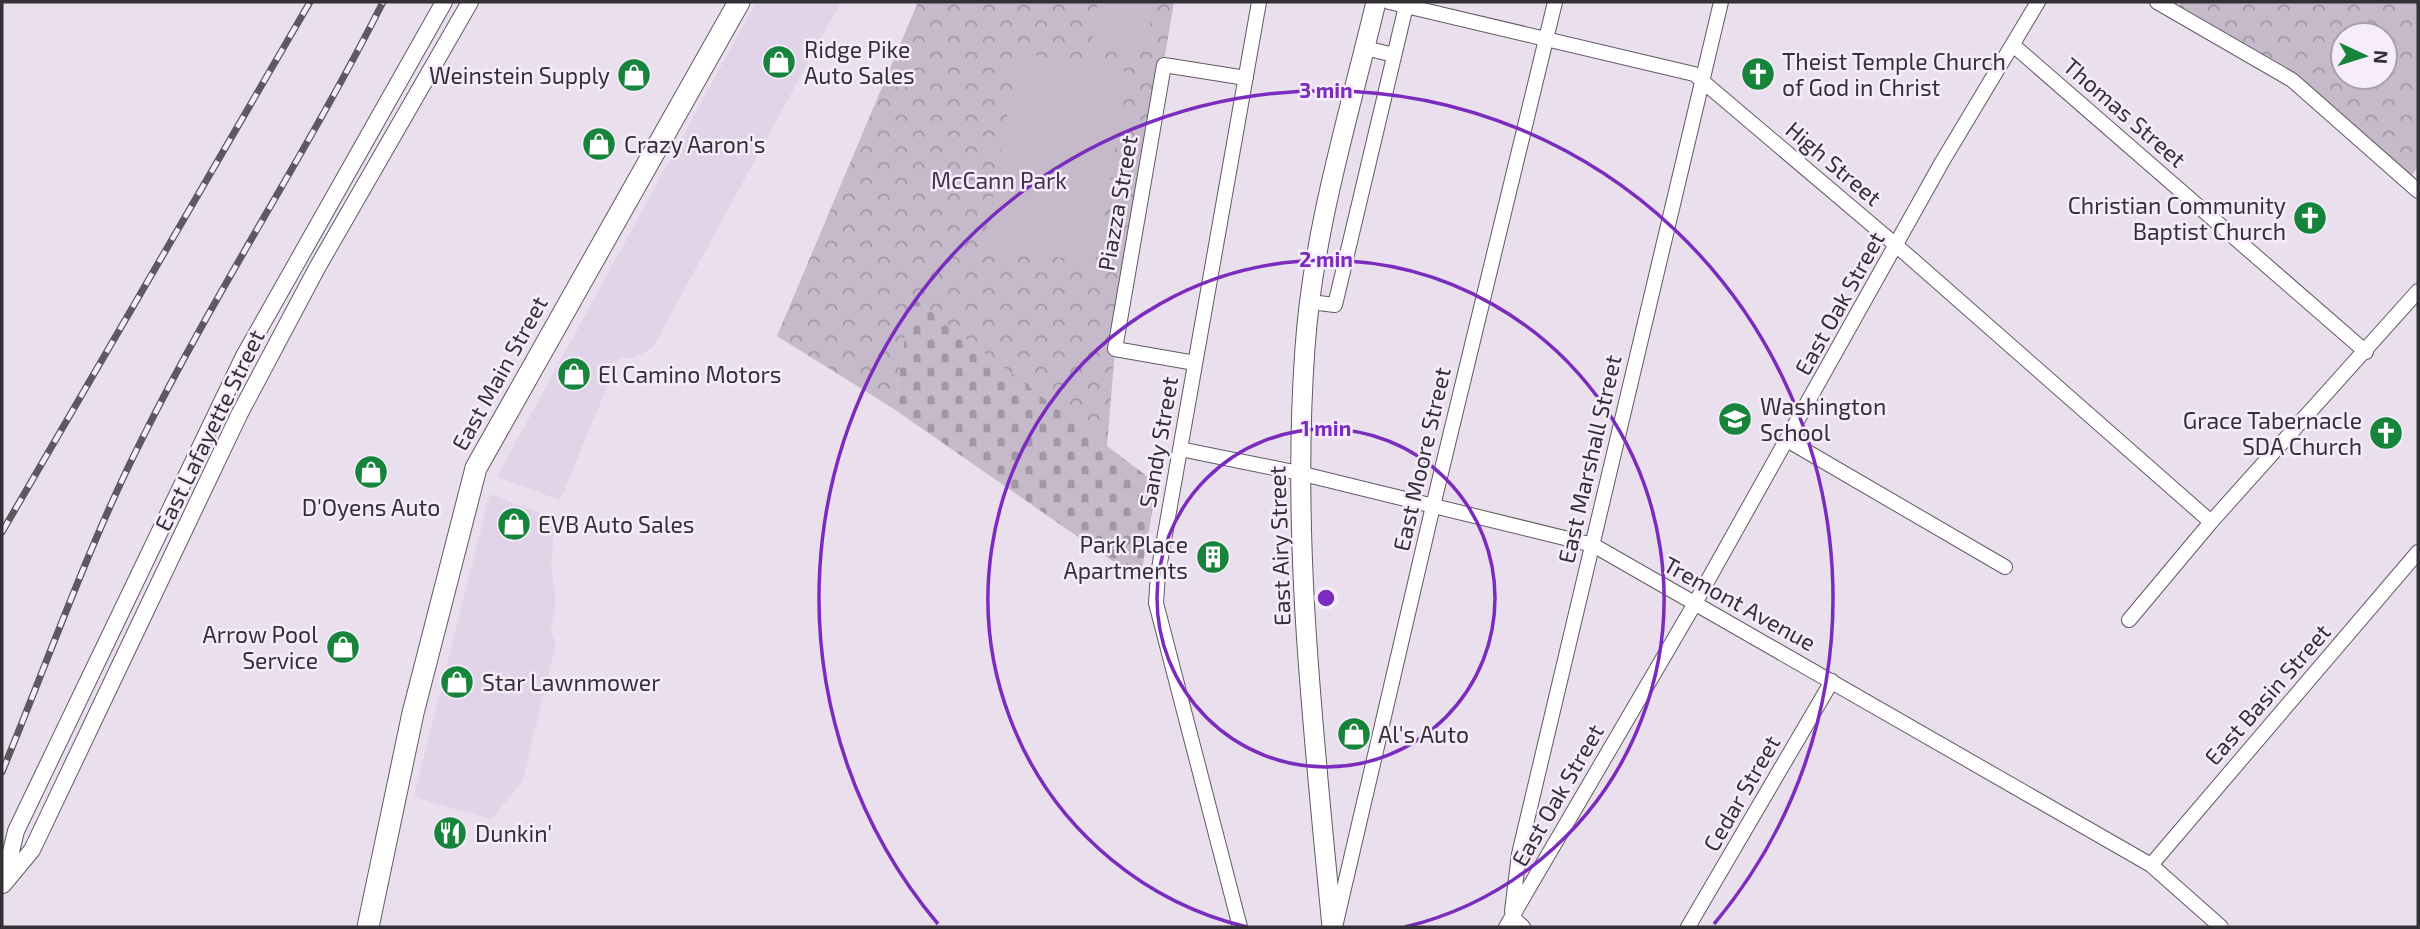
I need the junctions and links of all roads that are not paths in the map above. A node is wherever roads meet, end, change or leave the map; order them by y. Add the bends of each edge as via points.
1 (444, 2) edge
2 (470, 2) edge
3 (739, 2) edge
4 (1259, 2) edge
5 (1376, 2) edge
6 (1389, 2) edge
7 (1555, 2) edge
8 (1721, 2) edge
9 (2038, 2) edge
10 (2157, 2) edge
11 (1406, 6) junction
12 (1546, 40) junction
13 (2012, 45) junction
14 (1365, 48) junction
15 (1394, 55) junction
16 (1246, 78) junction
17 (1704, 80) junction
18 (2418, 191) edge
19 (1897, 246) junction
20 (2418, 291) edge
21 (1310, 302) junction
22 (2366, 352) junction
23 (1195, 363) junction
24 (1787, 440) junction
25 (1180, 449) junction
26 (1299, 473) junction
27 (1433, 506) junction
28 (2211, 523) junction
29 (1592, 545) junction
30 (2418, 552) edge
31 (2005, 566) dead end
32 (1694, 605) junction
33 (2129, 620) dead end
34 (1832, 681) junction
35 (2151, 865) junction
36 (2, 886) edge
37 (1509, 922) edge
38 (368, 927) edge
39 (1240, 927) edge
40 (1334, 927) edge
41 (1523, 927) edge
42 (1688, 927) edge
43 (2221, 927) edge

1 - 36 street, East Lafayette Street via 244,356 16,831
2 - 36 street, East Lafayette Street via 291,316 240,413 32,850
3 - 38 main road, East Main Street via 476,468 413,713
4 - 16 street, Sandy Street
5 - 14 main road, East Airy Street
6 - 11 street, High Street
7 - 12 street, East Moore Street
8 - 17 street, East Marshall Street
9 - 13 street, East Oak Street
10 - 18 street via 2292,80
11 - 12 street, High Street
11 - 15 street
12 - 17 street, High Street
12 - 27 street, East Moore Street
13 - 19 street, East Oak Street
13 - 22 street, Thomas Street
14 - 15 street
14 - 21 main road, East Airy Street
15 - 21 street via 1335,305
16 - 23 street, Sandy Street
16 - 23 street, Piazza Street via 1164,65 1115,349
17 - 19 street, High Street
17 - 29 street, East Marshall Street
19 - 24 street, East Oak Street
19 - 28 street, High Street
20 - 22 street
21 - 26 main road, East Airy Street
22 - 28 street
23 - 25 street, Sandy Street
24 - 31 street
24 - 32 street, East Oak Street
25 - 26 street, Tremont Avenue
25 - 39 street, Sandy Street via 1156,603
26 - 27 street, Tremont Avenue
26 - 40 main road, East Airy Street via 1311,702
27 - 29 street, Tremont Avenue
27 - 40 street, East Moore Street
28 - 33 street
29 - 32 street, Tremont Avenue
29 - 37 street, East Marshall Street via 1519,854
30 - 35 street, East Basin Street
32 - 34 street, Tremont Avenue
32 - 37 street, East Oak Street
34 - 35 street, Tremont Avenue
34 - 42 street, Cedar Street
35 - 43 street, Tremont Avenue
37 - 41 street

